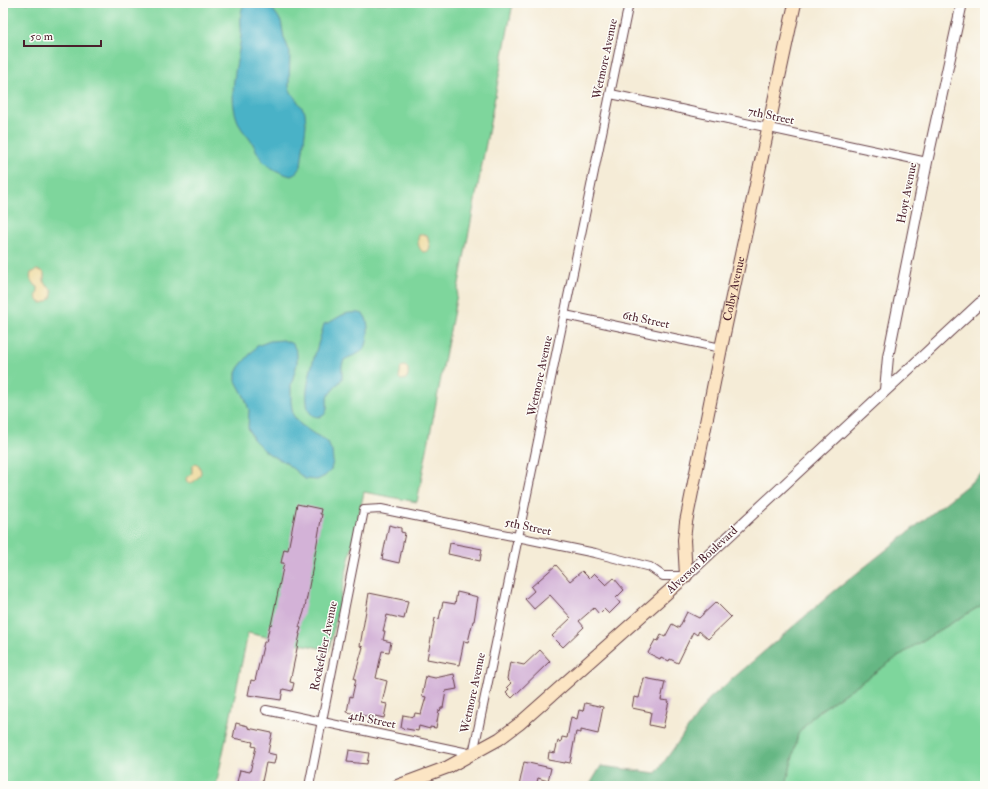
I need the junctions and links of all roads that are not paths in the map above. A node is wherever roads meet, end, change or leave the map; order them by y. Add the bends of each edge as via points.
1 (629, 3) edge
2 (795, 3) edge
3 (962, 3) edge
4 (610, 94) junction
5 (768, 128) junction
6 (927, 162) junction
7 (985, 300) edge
8 (566, 314) junction
9 (721, 348) junction
10 (885, 390) junction
11 (364, 510) joint
12 (518, 537) junction
13 (686, 576) junction
14 (266, 710) dead end
15 (320, 722) junction
16 (473, 754) junction
17 (308, 786) edge
18 (397, 786) edge

1 - 4 street, Wetmore Avenue
2 - 5 main road, Colby Avenue
3 - 6 street, Hoyt Avenue
4 - 5 street, 7th Street
4 - 8 street, Wetmore Avenue
5 - 6 street, 7th Street
5 - 9 main road, Colby Avenue
6 - 10 street, Hoyt Avenue via 888,357
7 - 10 street, Alverson Boulevard
8 - 9 street, 6th Street
8 - 12 street, Wetmore Avenue
9 - 13 main road, Colby Avenue via 686,522
10 - 13 street, Alverson Boulevard
11 - 12 street, 5th Street via 381,509
11 - 15 street, Rockefeller Avenue
12 - 13 street, 5th Street via 650,567 663,576
12 - 16 street, Wetmore Avenue
13 - 16 main road, Alverson Boulevard via 520,724
14 - 15 street, 4th Street
15 - 16 street, 4th Street
15 - 17 street, Rockefeller Avenue
16 - 18 main road, Alverson Boulevard via 448,767

